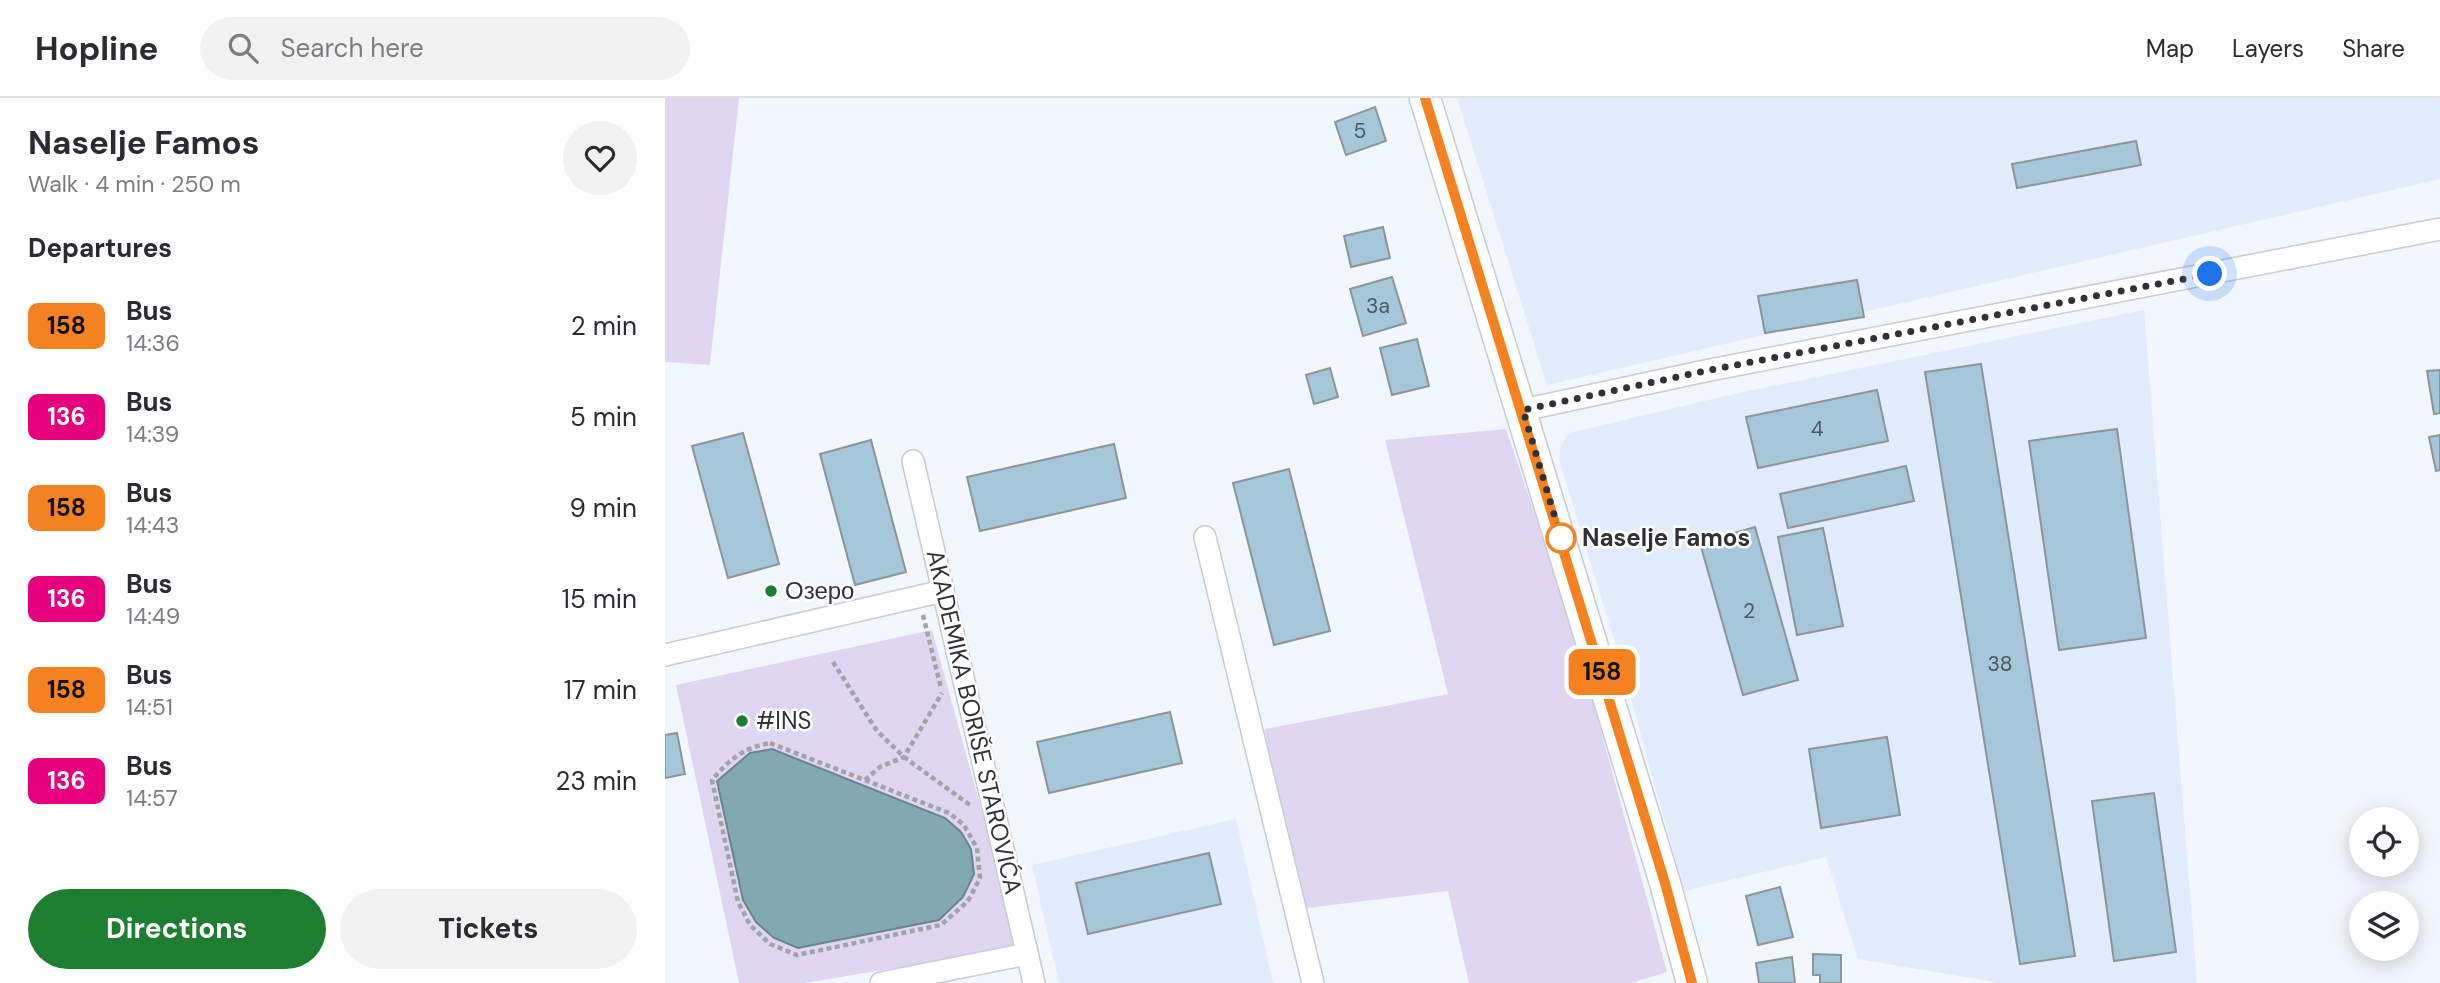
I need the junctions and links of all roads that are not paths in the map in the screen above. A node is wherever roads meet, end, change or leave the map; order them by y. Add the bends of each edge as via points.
1 (1425, 98) edge
2 (2440, 229) edge
3 (1523, 410) junction
4 (913, 461) dead end
5 (1205, 537) dead end
6 (943, 591) junction
7 (665, 655) edge
8 (1027, 954) junction
9 (881, 983) edge
10 (1034, 983) edge
11 (1313, 983) edge
12 (1692, 983) edge

1 - 3 street
2 - 3 street
3 - 12 street
4 - 6 street, AKADEMIKA BORIŠE STAROVIĆA
5 - 11 street
6 - 7 street
6 - 8 street, AKADEMIKA BORIŠE STAROVIĆA
8 - 9 street
8 - 10 street, AKADEMIKA BORIŠE STAROVIĆA

